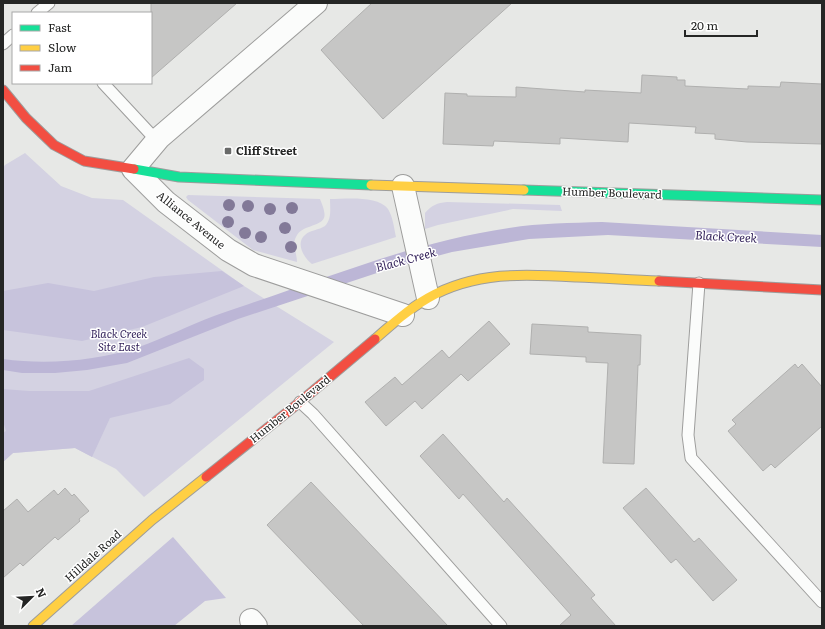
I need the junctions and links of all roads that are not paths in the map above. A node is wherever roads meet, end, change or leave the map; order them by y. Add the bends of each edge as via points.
1 (49, 3) edge
2 (316, 3) edge
3 (39, 12) edge
4 (12, 36) edge
5 (3, 44) edge
6 (104, 84) edge
7 (3, 90) edge
8 (157, 141) junction
9 (134, 169) junction
10 (402, 186) junction
11 (822, 200) edge
12 (699, 283) junction
13 (822, 290) edge
14 (428, 298) junction
15 (403, 315) junction
16 (300, 402) junction
17 (152, 520) joint
18 (822, 602) edge
19 (33, 626) edge
20 (501, 626) edge

1 - 3 lane
2 - 8 street
4 - 5 lane
6 - 8 lane
7 - 9 street via 54,146 84,160
8 - 9 street
9 - 10 street, Humber Boulevard via 179,177
9 - 15 street, Alliance Avenue via 166,202 228,250 254,265
10 - 11 street, Humber Boulevard
10 - 14 street
12 - 13 street, Humber Boulevard
12 - 14 street, Humber Boulevard via 529,274 487,277 455,286
12 - 18 lane via 688,435 691,458
14 - 15 street, Humber Boulevard
15 - 16 street, Humber Boulevard
16 - 17 street, Humber Boulevard
16 - 20 lane
17 - 19 street, Hilldale Road

